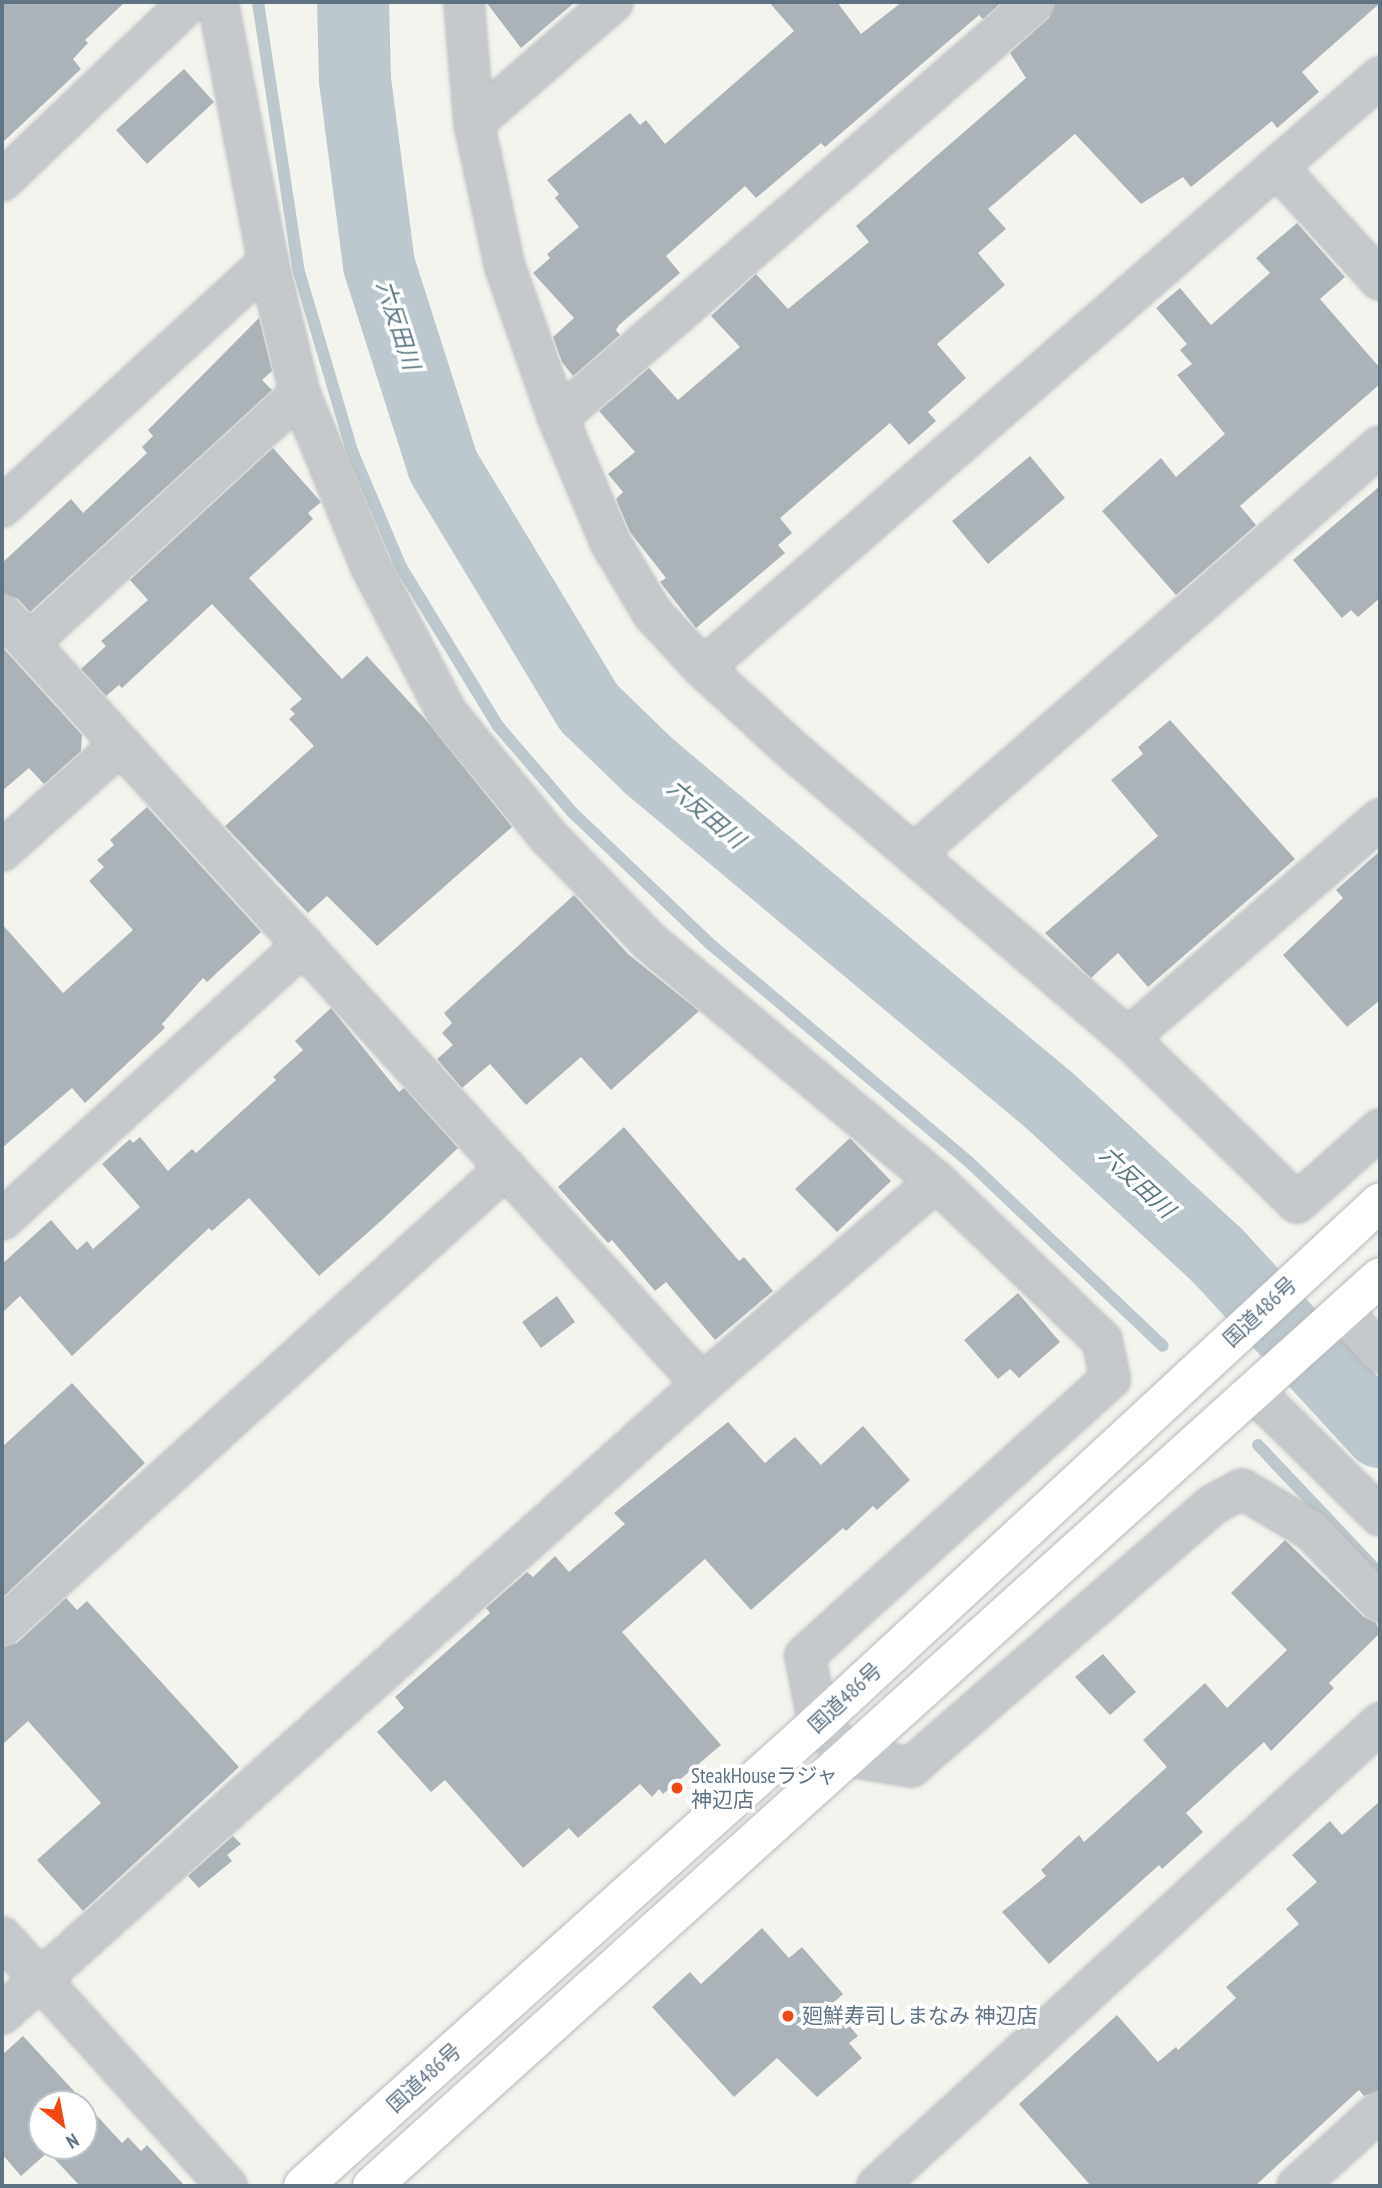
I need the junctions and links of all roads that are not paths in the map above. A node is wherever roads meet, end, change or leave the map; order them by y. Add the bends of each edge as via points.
1 (189, 2) edge
2 (218, 2) edge
3 (464, 2) edge
4 (613, 2) edge
5 (1035, 2) edge
6 (1380, 77) edge
7 (474, 123) junction
8 (1277, 167) junction
9 (2, 181) edge
10 (268, 262) junction
11 (1380, 280) edge
12 (300, 394) junction
13 (558, 418) junction
14 (1380, 446) edge
15 (2, 507) edge
16 (2, 614) edge
17 (29, 643) junction
18 (703, 668) junction
19 (120, 746) junction
20 (1380, 819) edge
21 (2, 852) edge
22 (914, 855) junction
23 (303, 945) junction
24 (1128, 1038) junction
25 (1380, 1129) edge
26 (506, 1168) junction
27 (936, 1181) junction
28 (1380, 1202) edge
29 (2, 1220) edge
30 (1380, 1277) edge
31 (1338, 1315) junction
32 (1380, 1353) edge
33 (702, 1384) junction
34 (1258, 1387) junction
35 (1380, 1516) edge
36 (1380, 1602) edge
37 (2, 1627) edge
38 (818, 1723) junction
39 (1380, 1723) edge
40 (851, 1757) junction
41 (2, 1937) edge
42 (40, 1980) junction
43 (2, 2014) edge
44 (1380, 2111) edge
45 (227, 2186) edge
46 (303, 2186) edge
47 (372, 2186) edge
48 (877, 2186) edge
49 (1297, 2186) edge

1 - 9 street
2 - 10 street
3 - 7 street
4 - 7 street
5 - 13 street
6 - 8 street
7 - 13 street via 505,267
8 - 11 street
8 - 18 street
10 - 12 street
10 - 15 street
12 - 17 street
12 - 27 street via 370,565 447,713 549,837 650,942
13 - 18 street via 610,542 653,614
14 - 22 street
16 - 17 street
17 - 19 street
18 - 22 street
19 - 21 street
19 - 23 street
20 - 24 street
22 - 24 street
23 - 26 street
23 - 29 street
24 - 25 street via 1297,1203
26 - 33 street
26 - 37 street
27 - 33 street
27 - 38 street via 1102,1340 1110,1378 805,1656
28 - 38 highway, 国道486号
30 - 31 highway
31 - 32 street
31 - 34 highway
33 - 42 street
34 - 35 street
34 - 40 highway
36 - 40 street via 1311,1530 1242,1489 1212,1505 911,1767
38 - 40 street
38 - 46 highway, 国道486号
39 - 48 street
40 - 47 highway
41 - 42 street
42 - 43 street
42 - 45 street
44 - 49 street

